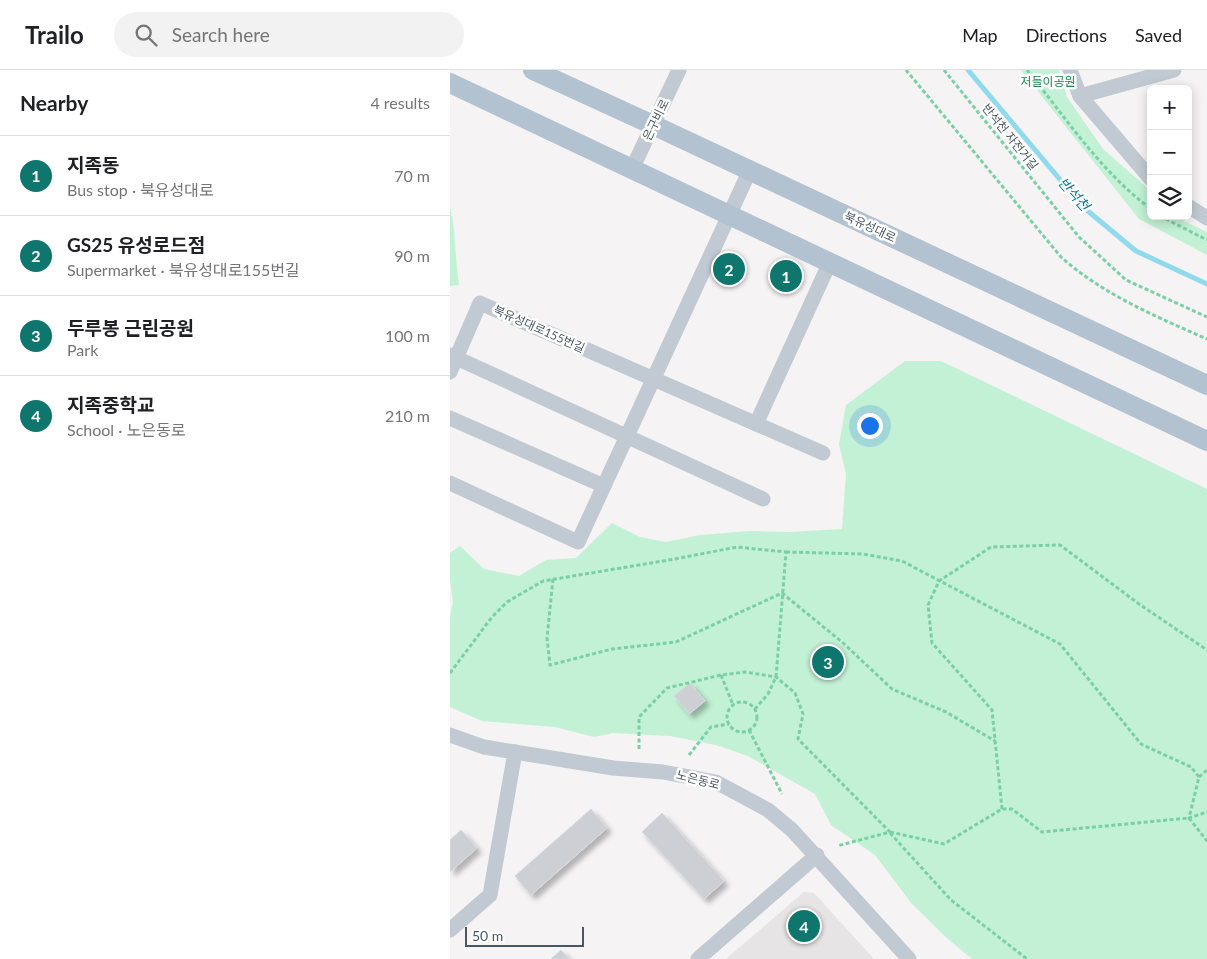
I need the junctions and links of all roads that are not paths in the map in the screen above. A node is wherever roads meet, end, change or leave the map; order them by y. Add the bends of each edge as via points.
1 (533, 70) edge
2 (679, 70) edge
3 (1070, 70) edge
4 (1174, 70) edge
5 (450, 83) edge
6 (1080, 96) junction
7 (653, 125) junction
8 (632, 169) junction
9 (750, 170) junction
10 (1148, 175) edge
11 (1192, 209) edge
12 (729, 215) junction
13 (1207, 218) edge
14 (830, 262) junction
15 (452, 362) edge
16 (654, 379) junction
17 (1207, 385) edge
18 (450, 418) edge
19 (756, 424) junction
20 (627, 436) junction
21 (1207, 441) edge
22 (823, 453) dead end
23 (450, 483) edge
24 (604, 486) junction
25 (763, 499) dead end
26 (450, 735) edge
27 (514, 752) junction
28 (817, 856) junction
29 (450, 930) edge
30 (698, 959) edge
31 (909, 959) edge

1 - 7 main road, 북유성대로
2 - 7 street, 은구비로
3 - 6 street
4 - 6 street
5 - 8 main road
6 - 10 street
7 - 8 street, 은구비로
7 - 9 main road, 북유성대로
8 - 12 main road
9 - 12 street
9 - 17 main road, 북유성대로
11 - 13 street
12 - 14 main road
12 - 16 street
14 - 19 street
14 - 21 main road
15 - 16 street, 북유성대로155번길 via 480,303
15 - 20 street, 북유성대로155번길
16 - 19 street, 북유성대로155번길
16 - 20 street
18 - 24 street
19 - 22 street, 북유성대로155번길
20 - 24 street
20 - 25 street, 북유성대로155번길
23 - 24 street via 578,542
26 - 27 street, 노은동로 via 484,747
27 - 28 street, 노은동로 via 716,782 768,810
27 - 29 street via 490,895
28 - 30 street
28 - 31 street, 노은동로

